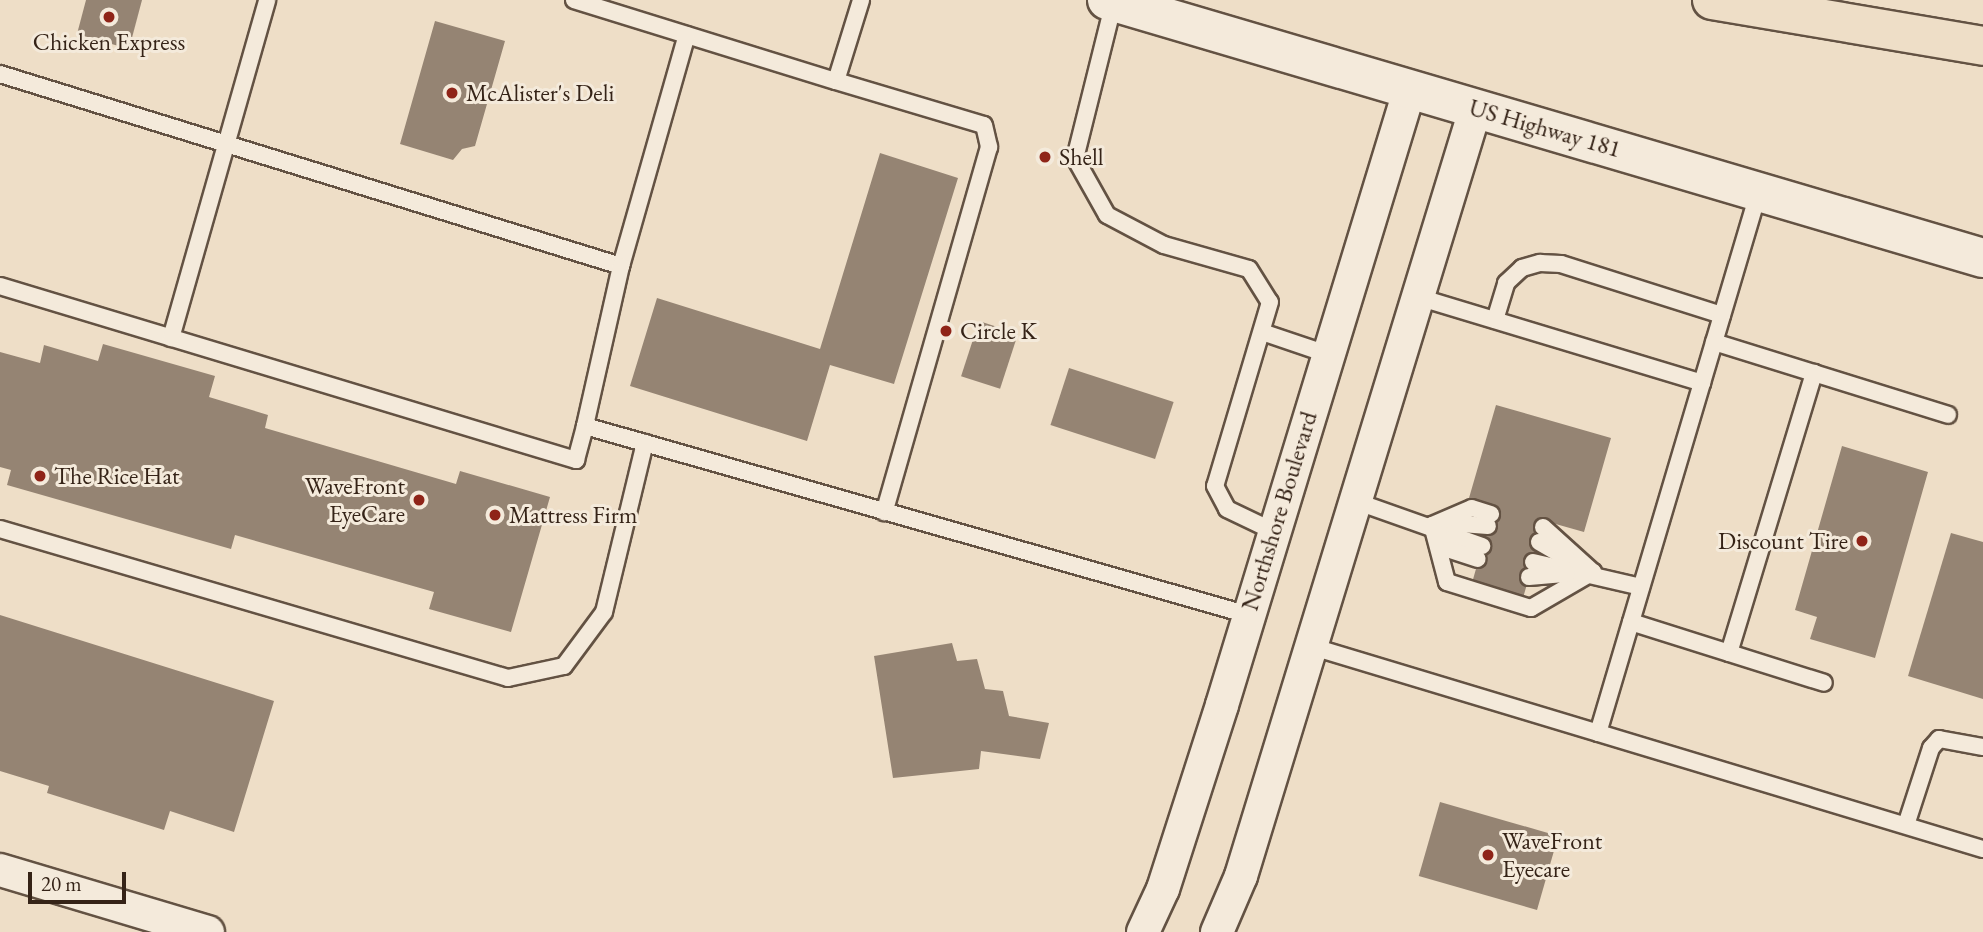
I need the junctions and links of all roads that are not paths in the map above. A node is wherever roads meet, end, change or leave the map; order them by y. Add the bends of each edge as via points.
1 (267, 0) edge
2 (573, 0) edge
3 (861, 0) edge
4 (1712, 0) edge
5 (1110, 1) edge
6 (687, 35) junction
7 (1983, 46) edge
8 (0, 74) edge
9 (836, 81) junction
10 (1410, 88) junction
11 (1476, 107) junction
12 (226, 144) junction
13 (1759, 191) junction
14 (1983, 258) edge
15 (621, 265) junction
16 (0, 286) edge
17 (1418, 297) junction
18 (1722, 315) junction
19 (1495, 320) junction
20 (1262, 332) junction
21 (171, 338) junction
22 (1714, 342) junction
23 (1327, 354) junction
24 (1814, 373) junction
25 (1702, 383) junction
26 (1948, 415) dead end
27 (585, 426) junction
28 (645, 443) junction
29 (1355, 501) junction
30 (884, 512) junction
31 (1490, 520) dead end
32 (1432, 525) junction
33 (0, 529) edge
34 (1273, 531) junction
35 (1541, 535) dead end
36 (1480, 552) dead end
37 (1531, 570) dead end
38 (1593, 572) junction
39 (1641, 587) junction
40 (1249, 615) junction
41 (1631, 622) junction
42 (1310, 646) junction
43 (1729, 653) junction
44 (1824, 683) dead end
45 (1598, 733) junction
46 (1983, 747) edge
47 (1906, 825) junction
48 (1983, 849) edge
49 (0, 870) edge
50 (208, 932) edge
51 (1143, 932) edge
52 (1217, 932) edge

1 - 12 lane
2 - 6 lane
3 - 9 lane
4 - 7 highway
5 - 10 main road, US Highway 181
5 - 20 lane via 1075,158 1107,215 1164,245 1249,269 1270,302
6 - 9 lane
6 - 15 lane
8 - 12 lane
9 - 30 lane via 985,125 989,147
10 - 11 main road, US Highway 181
10 - 23 street, Northshore Boulevard
11 - 13 main road, US Highway 181
11 - 17 street
12 - 15 lane
12 - 21 lane
13 - 14 main road, US Highway 181
13 - 18 lane
15 - 27 lane
16 - 21 lane
17 - 19 lane
17 - 29 street
18 - 19 lane via 1561,264 1540,263 1522,268 1506,283
18 - 22 lane
19 - 25 lane
20 - 23 lane
20 - 34 lane via 1215,486 1227,509
21 - 27 lane via 576,460
22 - 24 lane
22 - 25 lane
23 - 34 street, Northshore Boulevard
24 - 26 lane
24 - 43 lane
25 - 39 lane
27 - 28 lane
28 - 30 lane
28 - 33 lane via 604,612 564,666 508,678
29 - 32 lane
29 - 42 street
30 - 40 lane
31 - 32 lane
32 - 36 lane via 1450,550
32 - 38 lane via 1447,582 1531,608
34 - 40 street, Northshore Boulevard
35 - 38 lane
37 - 38 lane
38 - 39 lane
39 - 41 lane
40 - 51 street, Northshore Boulevard via 1163,889
41 - 43 lane
41 - 45 lane
42 - 45 lane
42 - 52 street via 1241,876
43 - 44 lane
45 - 47 lane
46 - 47 lane via 1939,739 1931,748
47 - 48 lane
49 - 50 street

